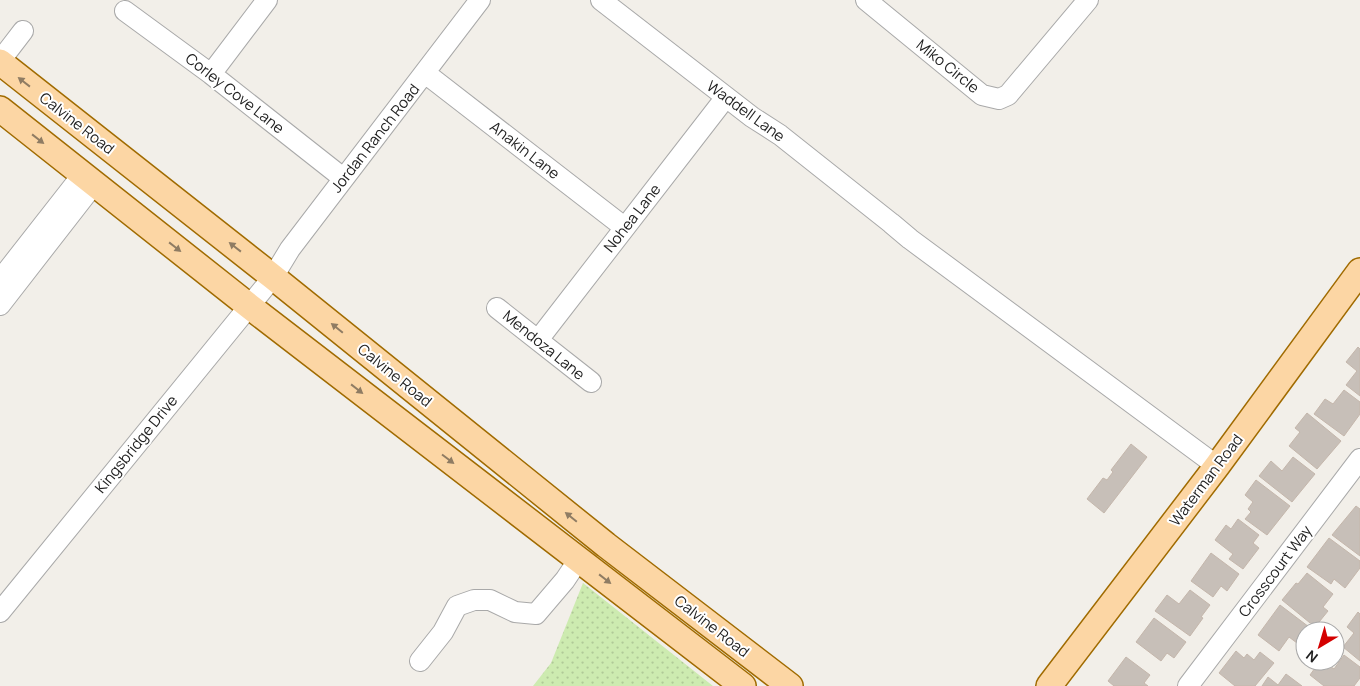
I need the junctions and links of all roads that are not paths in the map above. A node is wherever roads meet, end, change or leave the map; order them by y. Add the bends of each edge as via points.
1 (267, 0) edge
2 (480, 0) edge
3 (601, 0) edge
4 (866, 0) edge
5 (1088, 0) edge
6 (125, 11) dead end
7 (23, 31) dead end
8 (0, 62) edge
9 (425, 73) junction
10 (211, 74) junction
11 (726, 96) junction
12 (0, 109) edge
13 (343, 178) junction
14 (89, 179) junction
15 (624, 227) junction
16 (1360, 271) edge
17 (273, 277) junction
18 (0, 280) edge
19 (0, 305) edge
20 (249, 306) junction
21 (497, 308) dead end
22 (538, 340) junction
23 (591, 382) dead end
24 (1360, 459) edge
25 (1217, 466) junction
26 (579, 560) junction
27 (0, 612) edge
28 (420, 661) dead end
29 (1191, 685) edge
30 (743, 686) edge
31 (790, 686) edge
32 (1049, 686) edge

1 - 10 street
2 - 9 street, Jordan Ranch Road
3 - 11 street, Waddell Lane
4 - 5 street, Miko Circle via 982,95 999,99 1008,95
6 - 10 street, Corley Cove Lane
7 - 8 street
17 -> 8 main road, Calvine Road
9 - 13 street, Jordan Ranch Road
9 - 15 street, Anakin Lane
10 - 13 street, Corley Cove Lane
11 - 15 street, Nohea Lane
11 - 25 street, Waddell Lane via 780,135 910,240
12 -> 14 main road, Calvine Road
13 - 17 street, Jordan Ranch Road
14 - 18 street
14 - 19 street
14 -> 20 main road, Calvine Road
15 - 22 street, Nohea Lane
16 - 25 main road, Waterman Road
17 - 20 street, Kingsbridge Drive
31 -> 17 main road, Calvine Road via 606,545
20 -> 26 main road, Calvine Road
20 - 27 street, Kingsbridge Drive
21 - 22 street, Mendoza Lane
22 - 23 street, Mendoza Lane
24 - 29 street, Crosscourt Way
25 - 32 main road, Waterman Road
26 - 28 street via 536,614 515,612 490,600 474,600 457,606 443,632
26 -> 30 main road, Calvine Road

